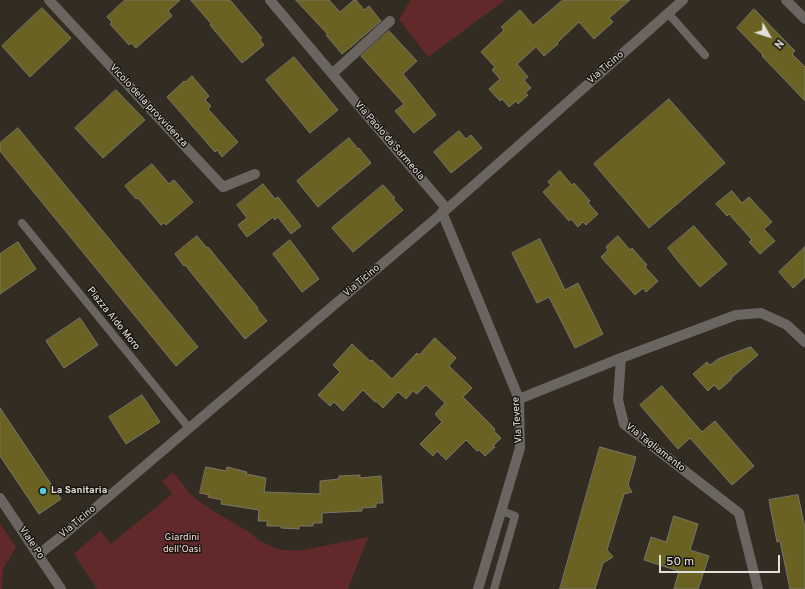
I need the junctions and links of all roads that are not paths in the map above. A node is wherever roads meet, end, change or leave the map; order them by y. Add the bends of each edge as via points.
1 (49, 0) edge
2 (270, 0) edge
3 (786, 0) edge
4 (681, 1) edge
5 (668, 14) junction
6 (805, 19) edge
7 (390, 21) dead end
8 (705, 55) dead end
9 (332, 74) junction
10 (255, 174) dead end
11 (445, 210) junction
12 (22, 223) dead end
13 (805, 342) edge
14 (621, 358) junction
15 (519, 399) junction
16 (189, 428) junction
17 (0, 498) edge
18 (502, 511) junction
19 (38, 555) junction
20 (61, 589) edge
21 (478, 589) edge
22 (494, 589) edge
23 (758, 589) edge

1 - 10 street, Vicolo della provvidenza via 223,187
2 - 9 street, Via Paolo da Sarmeola
3 - 6 street
4 - 5 street, Via Ticino
5 - 8 lane
5 - 11 street, Via Ticino
7 - 9 street
9 - 11 street, Via Paolo da Sarmeola
11 - 15 street, Via Tevere
11 - 16 street, Via Ticino
12 - 16 lane, Piazza Aldo Moro
13 - 14 street via 787,325 761,313 736,315
14 - 15 street
14 - 23 street, Via Tagliamento via 618,400 624,424 739,514
15 - 18 street, Via Tevere via 520,448
16 - 19 street, Via Ticino
17 - 19 street, Viale Po
18 - 21 street, Via Tevere
18 - 22 lane via 515,516
19 - 20 street, Viale Po

